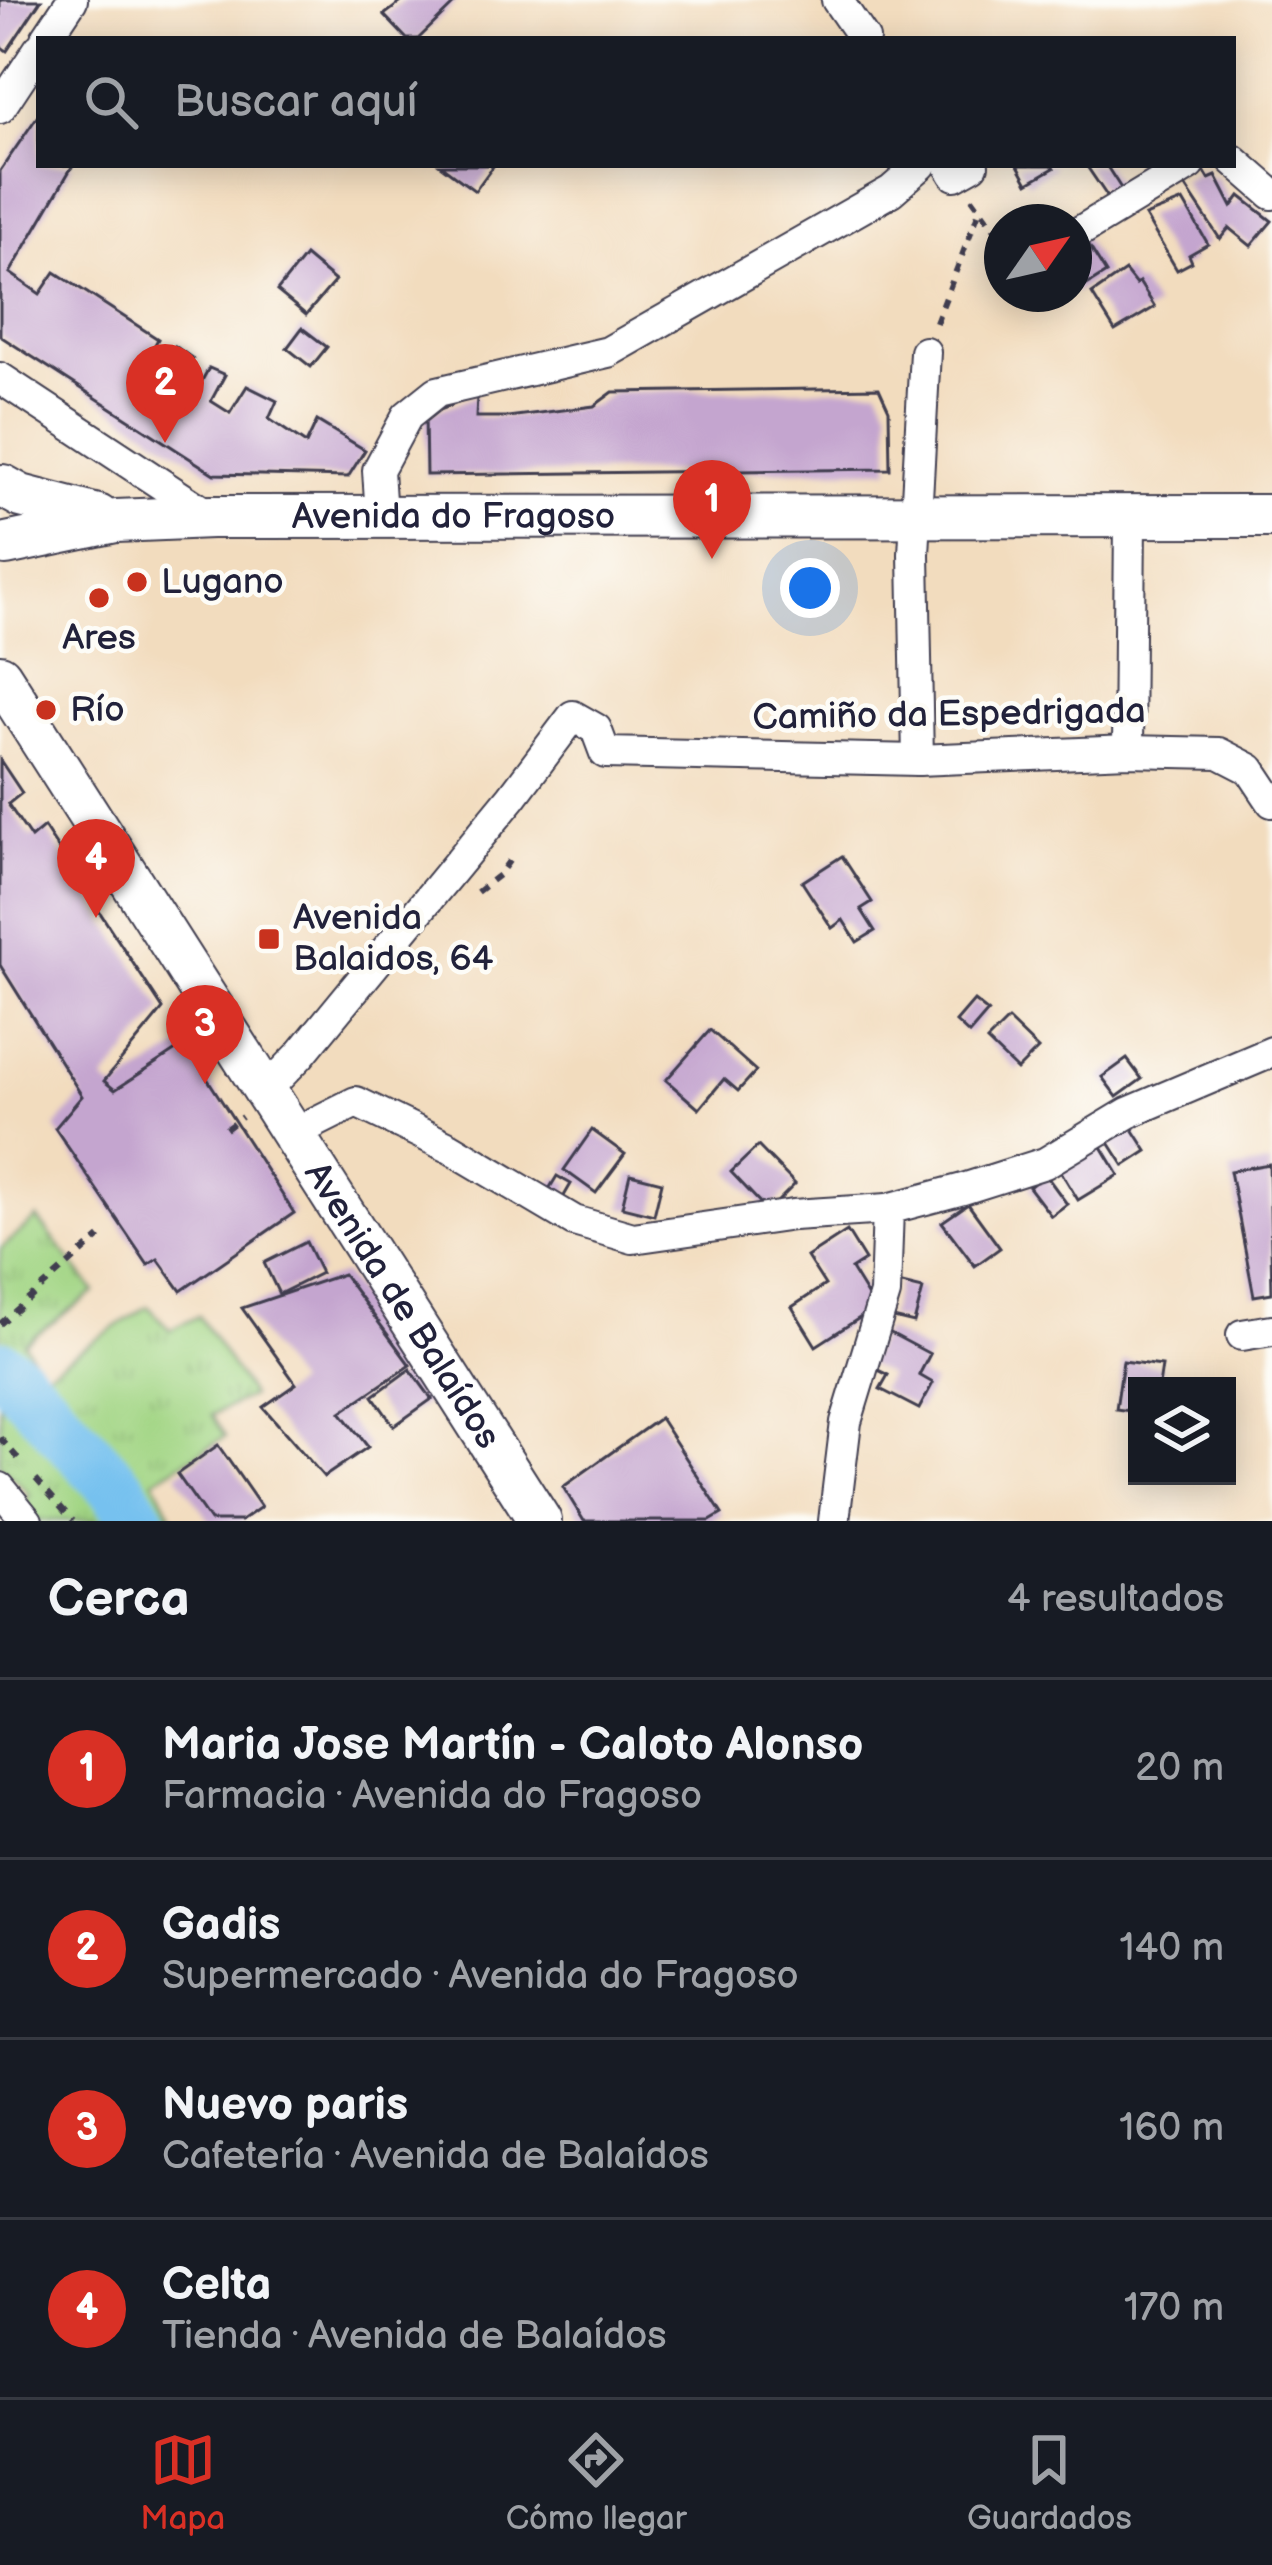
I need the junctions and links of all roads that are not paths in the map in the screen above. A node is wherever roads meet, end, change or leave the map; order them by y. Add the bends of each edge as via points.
1 (72, 0) edge
2 (838, 0) edge
3 (48, 36) edge
4 (862, 36) edge
5 (36, 54) edge
6 (0, 108) edge
7 (1236, 163) edge
8 (918, 168) edge
9 (1185, 168) edge
10 (1272, 194) edge
11 (1092, 224) edge
12 (925, 352) road end
13 (0, 378) edge
14 (1, 483) edge
15 (381, 516) junction
16 (915, 516) junction
17 (1272, 516) edge
18 (211, 517) junction
19 (1130, 518) junction
20 (116, 521) junction
21 (3, 550) edge
22 (0, 676) edge
23 (1128, 751) junction
24 (918, 760) junction
25 (1272, 802) edge
26 (1271, 1057) edge
27 (266, 1090) junction
28 (294, 1133) junction
29 (888, 1209) junction
30 (0, 1488) edge
31 (27, 1521) edge
32 (540, 1521) edge
33 (834, 1521) edge

1 - 3 street
2 - 4 street
5 - 6 street
7 - 10 street
8 - 15 street via 891,191 608,352 436,392 407,416 378,470
9 - 11 street
12 - 16 street
13 - 18 street
14 - 20 main road
14 - 21 main road via 9,504
15 - 16 main road, Avenida do Fragoso
15 - 18 main road, Avenida do Fragoso
16 - 19 main road, Avenida do Fragoso
16 - 24 street
17 - 19 main road, Avenida do Fragoso
18 - 20 main road, Avenida do Fragoso
19 - 23 street
20 - 21 main road
22 - 27 main road, Avenida de Balaídos
23 - 24 street, Camiño da Espedrigada
23 - 25 street, Camiño da Espedrigada via 1219,753 1250,769
24 - 27 street, Camiño da Espedrigada via 604,753 596,729 573,716
26 - 29 street via 1128,1113 1045,1162
27 - 28 main road, Avenida de Balaídos
28 - 29 street via 356,1102 574,1221 632,1238
28 - 32 main road, Avenida de Balaídos
29 - 33 street via 885,1294 846,1422
30 - 31 street

